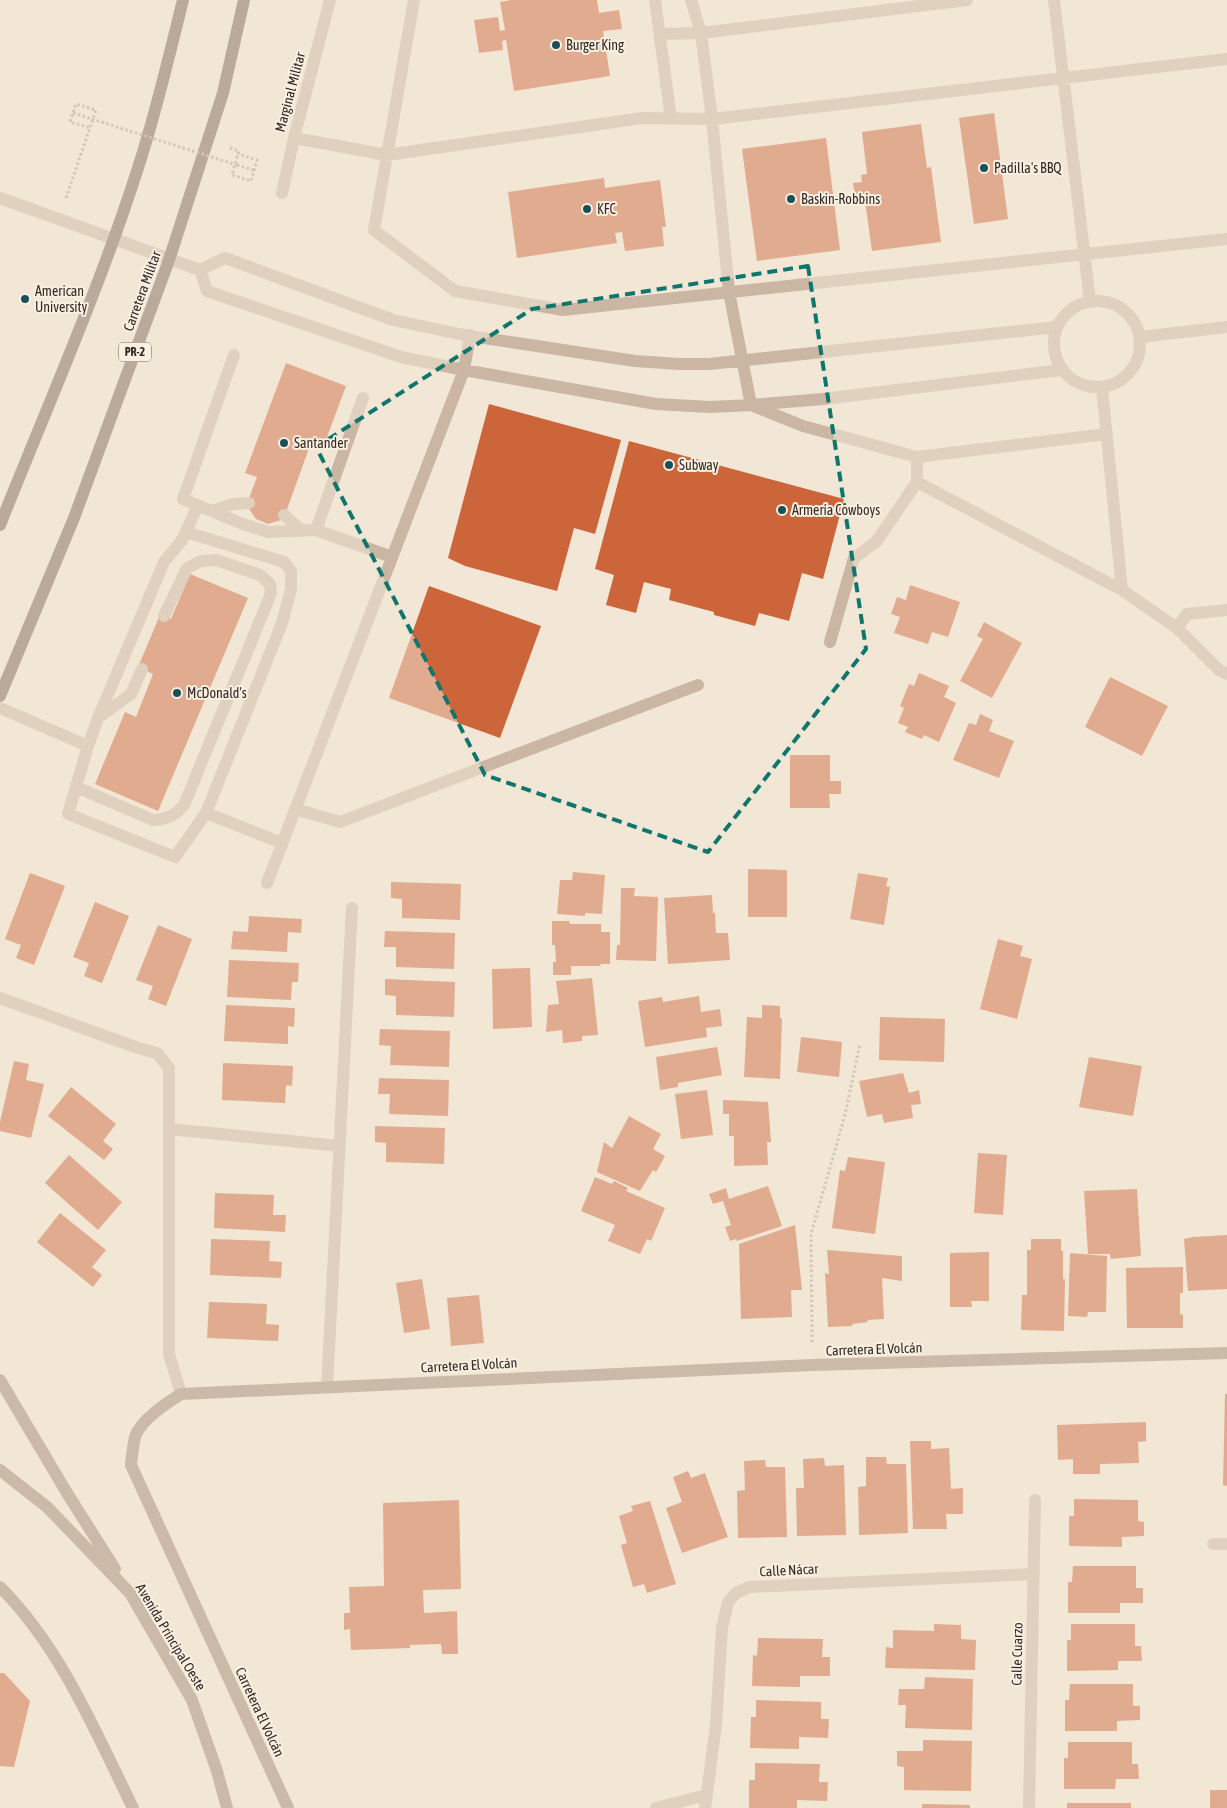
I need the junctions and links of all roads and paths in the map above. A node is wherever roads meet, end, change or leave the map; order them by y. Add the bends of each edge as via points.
1 (183, 0) edge
2 (244, 0) edge
3 (330, 0) edge
4 (414, 0) edge
5 (655, 0) edge
6 (691, 0) edge
7 (967, 0) edge
8 (1054, 0) edge
9 (701, 33) junction
10 (660, 34) junction
11 (1227, 59) edge
12 (1064, 78) junction
13 (73, 113) junction
14 (671, 118) junction
15 (712, 119) junction
16 (91, 128) junction
17 (294, 138) junction
18 (387, 154) junction
19 (254, 170) junction
20 (282, 193) dead end
21 (0, 198) edge
22 (58, 219) junction
23 (1227, 239) edge
24 (113, 240) junction
25 (1084, 255) junction
26 (169, 260) junction
27 (200, 270) junction
28 (729, 292) junction
29 (1090, 301) junction
30 (1057, 327) junction
31 (1227, 327) edge
32 (470, 335) junction
33 (1140, 337) junction
34 (234, 355) dead end
35 (743, 360) junction
36 (464, 370) junction
37 (1061, 370) junction
38 (1102, 388) junction
39 (363, 398) dead end
40 (751, 405) junction
41 (1106, 434) junction
42 (917, 457) junction
43 (917, 482) junction
44 (249, 504) dead end
45 (198, 505) junction
46 (213, 512) junction
47 (284, 515) dead end
48 (0, 525) edge
49 (316, 530) junction
50 (302, 531) junction
51 (186, 532) junction
52 (392, 557) junction
53 (1122, 590) junction
54 (1227, 610) edge
55 (164, 616) dead end
56 (1177, 628) junction
57 (830, 642) dead end
58 (142, 669) dead end
59 (1227, 674) edge
60 (698, 685) dead end
61 (0, 696) edge
62 (0, 708) edge
63 (98, 718) junction
64 (88, 746) junction
65 (76, 787) junction
66 (295, 808) junction
67 (206, 813) junction
68 (282, 843) junction
69 (267, 883) dead end
70 (352, 908) dead end
71 (0, 998) edge
72 (860, 1044) dead end
73 (169, 1128) junction
74 (340, 1146) junction
75 (1227, 1353) edge
76 (813, 1365) junction
77 (0, 1380) edge
78 (327, 1386) junction
79 (181, 1394) junction
80 (0, 1470) edge
81 (1035, 1500) dead end
82 (1213, 1544) dead end
83 (1227, 1544) edge
84 (1034, 1574) junction
85 (0, 1586) edge
86 (130, 1593) junction
87 (705, 1802) edge
88 (133, 1808) edge
89 (227, 1808) edge
90 (288, 1808) edge
91 (656, 1808) edge
92 (1028, 1808) edge

1 - 24 main road via 157,103
2 - 26 main road, Carretera Militar / PR-2 via 223,93
3 - 17 street, Marginal Militar
4 - 18 street
5 - 10 street
6 - 9 street
7 - 9 street
8 - 12 street
9 - 10 street
9 - 15 street
10 - 14 street
11 - 12 street
12 - 15 street
12 - 25 street
13 - 16 path via 70,122
13 - 16 path via 76,104 96,110
13 - 19 path, bridge
14 - 15 street
14 - 18 street via 642,118
15 - 28 street
16 - 22 path
17 - 18 street
17 - 20 street, Marginal Militar
18 - 28 street via 374,230 455,291 563,310
19 - 19 path via 251,181 232,175 238,152 257,160
21 - 22 street
22 - 24 street
23 - 25 street
24 - 26 street
24 - 48 main road
25 - 28 street
25 - 29 street
26 - 27 street
26 - 61 main road, Carretera Militar / PR-2 via 74,518
27 - 32 street via 225,258 393,320
27 - 36 street via 207,291 401,357
28 - 35 street
29 - 30 street via 1070,310
29 - 33 street via 1116,305 1128,313
30 - 35 street
30 - 37 street via 1054,348
31 - 33 street
32 - 35 street via 635,361 709,364
32 - 36 street
33 - 38 street via 1138,360 1132,371 1124,379
34 - 45 street via 183,499
35 - 40 street
36 - 40 street via 656,404
36 - 52 street
37 - 38 street via 1082,385
37 - 40 street
38 - 41 street
39 - 49 street
40 - 42 street via 803,426
41 - 42 street
41 - 53 street
42 - 43 street
43 - 53 street
43 - 57 street via 876,542 854,558
44 - 46 street via 233,504
45 - 46 street
45 - 51 street
46 - 50 street via 268,532
47 - 50 street
49 - 50 street
49 - 52 street
51 - 63 street via 164,562
51 - 67 street via 284,562 291,571 291,589 282,623
52 - 66 street
53 - 56 street
54 - 56 street via 1187,614
55 - 65 street via 187,568 201,561 216,560 260,575 270,584 271,593 266,606 184,805 177,814 153,820
56 - 59 street
58 - 63 street via 131,694
60 - 66 street via 340,822
62 - 64 street
63 - 64 street
64 - 65 street
65 - 67 street via 68,814 175,857
66 - 68 street
67 - 68 street
68 - 69 street
70 - 74 street
71 - 73 street via 156,1053 169,1068
72 - 76 path via 844,1115 810,1234
73 - 74 street
73 - 79 street via 169,1354
74 - 78 street
75 - 76 street, Carretera El Volcán
76 - 78 street, Carretera El Volcán
77 - 86 street via 66,1493
78 - 79 street, Carretera El Volcán
79 - 90 street, Carretera El Volcán via 161,1406 135,1435 131,1464
80 - 86 street, Avenida Principal Oeste via 47,1507
81 - 84 street, Calle Cuarzo
82 - 83 street
84 - 87 street, Calle Nácar via 749,1587 736,1593 728,1602 722,1628 716,1725
84 - 92 street, Calle Cuarzo
85 - 88 street via 58,1661
86 - 89 street, Avenida Principal Oeste via 192,1700
87 - 91 street

